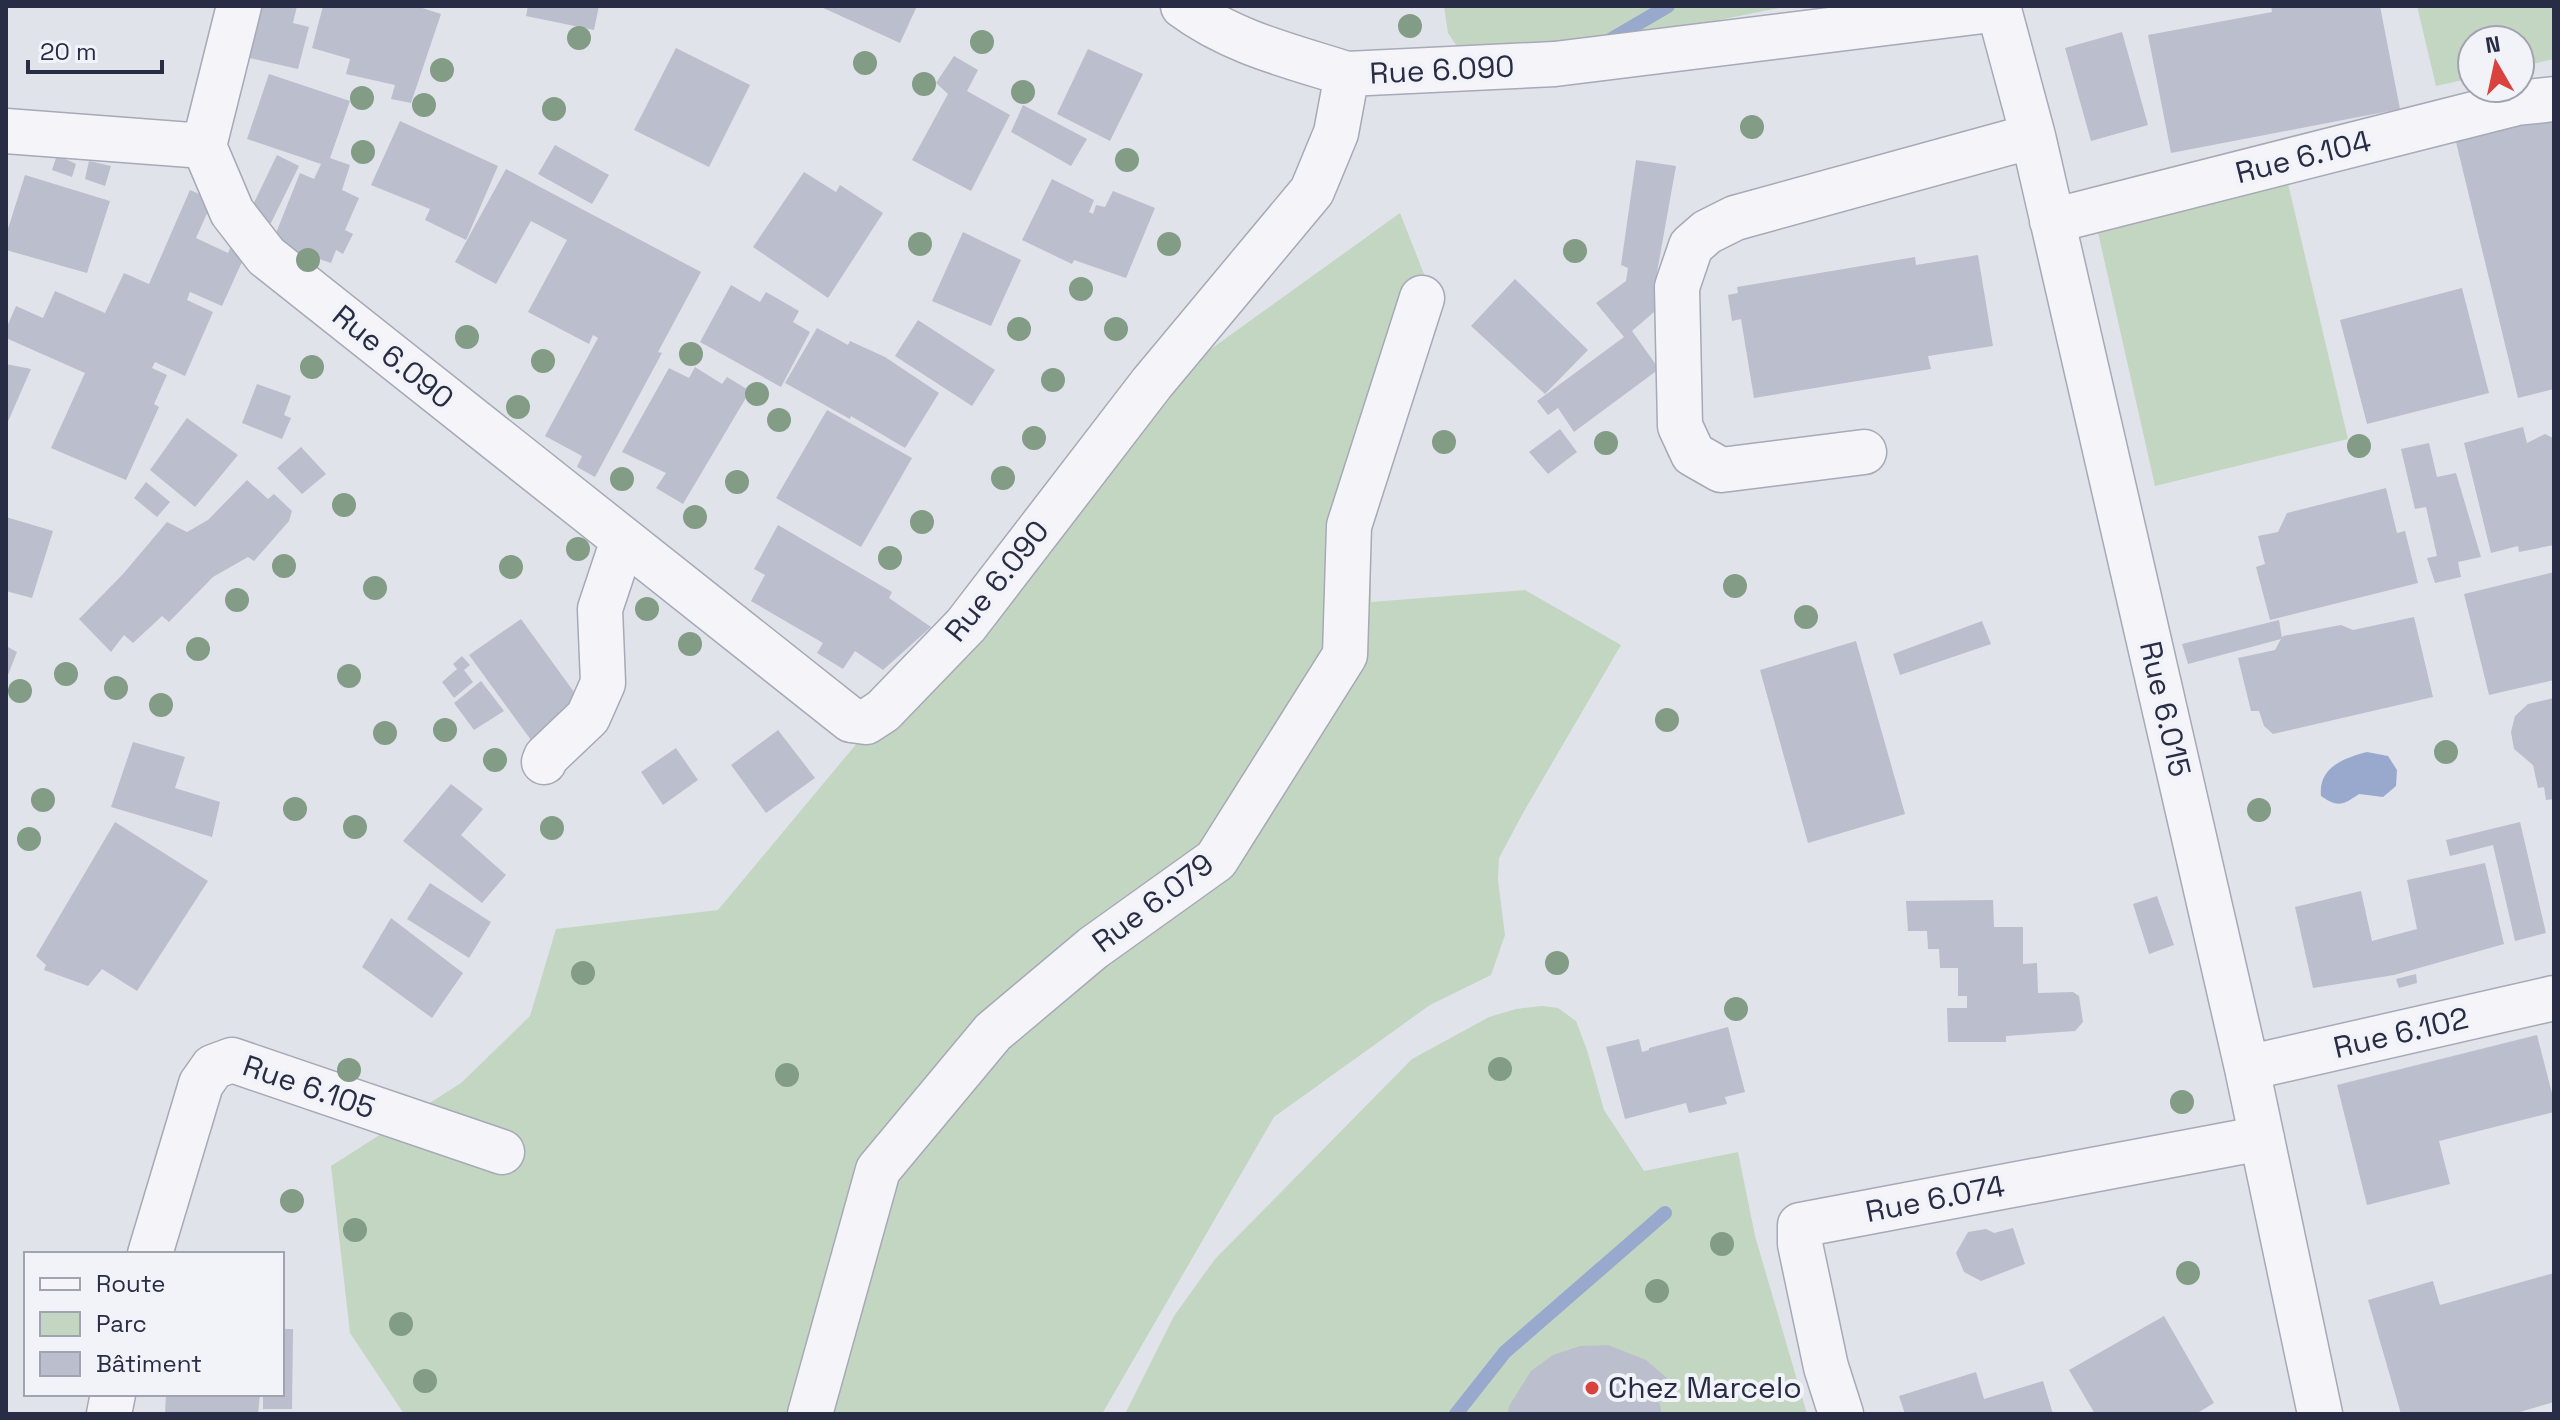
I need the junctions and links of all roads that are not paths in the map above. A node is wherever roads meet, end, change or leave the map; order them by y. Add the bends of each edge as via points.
1 (239, 6) edge
2 (1183, 6) edge
3 (1999, 7) edge
4 (1347, 74) junction
5 (2554, 99) edge
6 (6, 131) edge
7 (2033, 136) junction
8 (204, 146) junction
9 (2052, 221) junction
10 (1422, 298) dead end
11 (1864, 452) dead end
12 (623, 540) junction
13 (544, 762) dead end
14 (2554, 998) edge
15 (2247, 1068) junction
16 (2262, 1138) junction
17 (502, 1152) dead end
18 (151, 1252) edge
19 (810, 1414) edge
20 (1841, 1414) edge
21 (2320, 1414) edge

1 - 8 street
2 - 4 street via 1249,43
3 - 4 street, Rue 6.090 via 1555,64
3 - 7 street, Rue 6.015
4 - 12 street, Rue 6.090 via 1336,133 1312,191 1152,383 966,625 866,722 851,720
5 - 9 street, Rue 6.104 via 2517,103
6 - 8 street
7 - 9 street, Rue 6.015
7 - 11 street via 1735,218 1691,246 1677,287 1680,426 1693,454 1721,470
8 - 12 street, Rue 6.090 via 232,212 266,256
9 - 15 street, Rue 6.015
10 - 19 street, Rue 6.079 via 1349,526 1345,655 1216,860 1093,948 993,1032 878,1170
12 - 13 street via 600,609 603,683 588,717
14 - 15 street, Rue 6.102
15 - 16 street, Rue 6.015
16 - 20 street, Rue 6.074 via 1800,1225 1826,1367
16 - 21 street, Rue 6.015
17 - 18 street, Rue 6.105 via 232,1060 213,1067 201,1084

